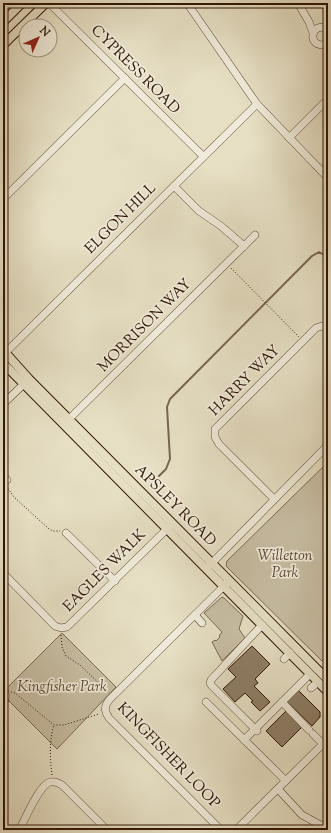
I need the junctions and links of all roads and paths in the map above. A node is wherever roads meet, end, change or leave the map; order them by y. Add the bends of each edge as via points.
1 (22, 3) edge
2 (46, 3) edge
3 (49, 3) edge
4 (187, 3) edge
5 (298, 3) edge
6 (3, 22) edge
7 (322, 29) edge
8 (3, 45) edge
9 (326, 46) edge
10 (125, 78) junction
11 (328, 99) edge
12 (257, 104) junction
13 (289, 138) junction
14 (203, 156) junction
15 (328, 178) edge
16 (174, 186) junction
17 (3, 199) edge
18 (255, 235) dead end
19 (244, 246) junction
20 (226, 263) junction
21 (328, 327) edge
22 (303, 341) junction
23 (4, 352) edge
24 (3, 363) edge
25 (26, 381) junction
26 (3, 404) edge
27 (66, 421) junction
28 (328, 445) edge
29 (5, 478) edge
30 (274, 499) junction
31 (169, 526) junction
32 (66, 533) joint
33 (209, 566) junction
34 (3, 573) edge
35 (114, 581) junction
36 (226, 584) junction
37 (195, 615) junction
38 (202, 623) dead end
39 (262, 625) junction
40 (61, 628) junction
41 (310, 674) junction
42 (328, 680) edge
43 (318, 682) junction
44 (311, 688) dead end
45 (4, 691) edge
46 (328, 692) edge
47 (113, 697) junction
48 (206, 702) dead end
49 (282, 702) junction
50 (3, 705) edge
51 (105, 712) junction
52 (54, 725) junction
53 (256, 730) junction
54 (244, 740) junction
55 (326, 742) edge
56 (53, 781) junction
57 (286, 781) junction
58 (278, 790) junction
59 (328, 828) edge
60 (19, 830) edge
61 (107, 830) edge
62 (221, 830) edge
63 (236, 830) edge

1 - 6 main road
2 - 8 main road
3 - 10 street, CYPRESS ROAD
4 - 12 street
5 - 7 street via 309,22
7 - 9 street via 313,38 315,42
10 - 14 street, CYPRESS ROAD
10 - 17 street
11 - 13 street
12 - 13 street
12 - 14 street, ELGON HILL
13 - 15 street
14 - 16 street, ELGON HILL
16 - 19 street via 199,211
16 - 23 street, ELGON HILL
18 - 19 street, MORRISON WAY
19 - 20 street, MORRISON WAY
20 - 22 path
20 - 27 street, MORRISON WAY
21 - 22 street, HARRY WAY via 319,326
22 - 30 street, HARRY WAY via 215,428 215,437 219,444
23 - 25 main road, APSLEY ROAD
24 - 25 main road, APSLEY ROAD
25 - 26 street
25 - 27 main road, APSLEY ROAD
27 - 31 main road, APSLEY ROAD
28 - 30 street
29 - 32 path via 10,493 49,529
30 - 33 street
31 - 33 main road, APSLEY ROAD
31 - 35 street, EAGLES WALK
32 - 35 street
33 - 36 main road, APSLEY ROAD
34 - 40 street, EAGLES WALK via 50,621
35 - 40 street, EAGLES WALK via 72,624
36 - 37 street, KINGFISHER LOOP
36 - 39 main road, APSLEY ROAD
36 - 42 main road, APSLEY ROAD
37 - 38 street
37 - 47 street, KINGFISHER LOOP
39 - 41 main road, APSLEY ROAD via 287,656
39 - 53 street via 254,639 210,683
40 - 47 path via 62,647 66,656 80,665
41 - 43 main road, APSLEY ROAD
41 - 49 street
43 - 44 street
43 - 46 main road, APSLEY ROAD
45 - 50 street via 6,699
45 - 52 path via 15,694
47 - 51 street, KINGFISHER LOOP via 107,702
48 - 54 street
49 - 53 street
49 - 55 street via 311,732
51 - 52 path via 64,725
51 - 62 street, KINGFISHER LOOP
52 - 56 path via 50,756
53 - 54 street
54 - 57 street
55 - 57 street
56 - 60 street via 42,789
56 - 61 street via 62,785
57 - 58 street
58 - 59 street via 302,815
58 - 63 street

